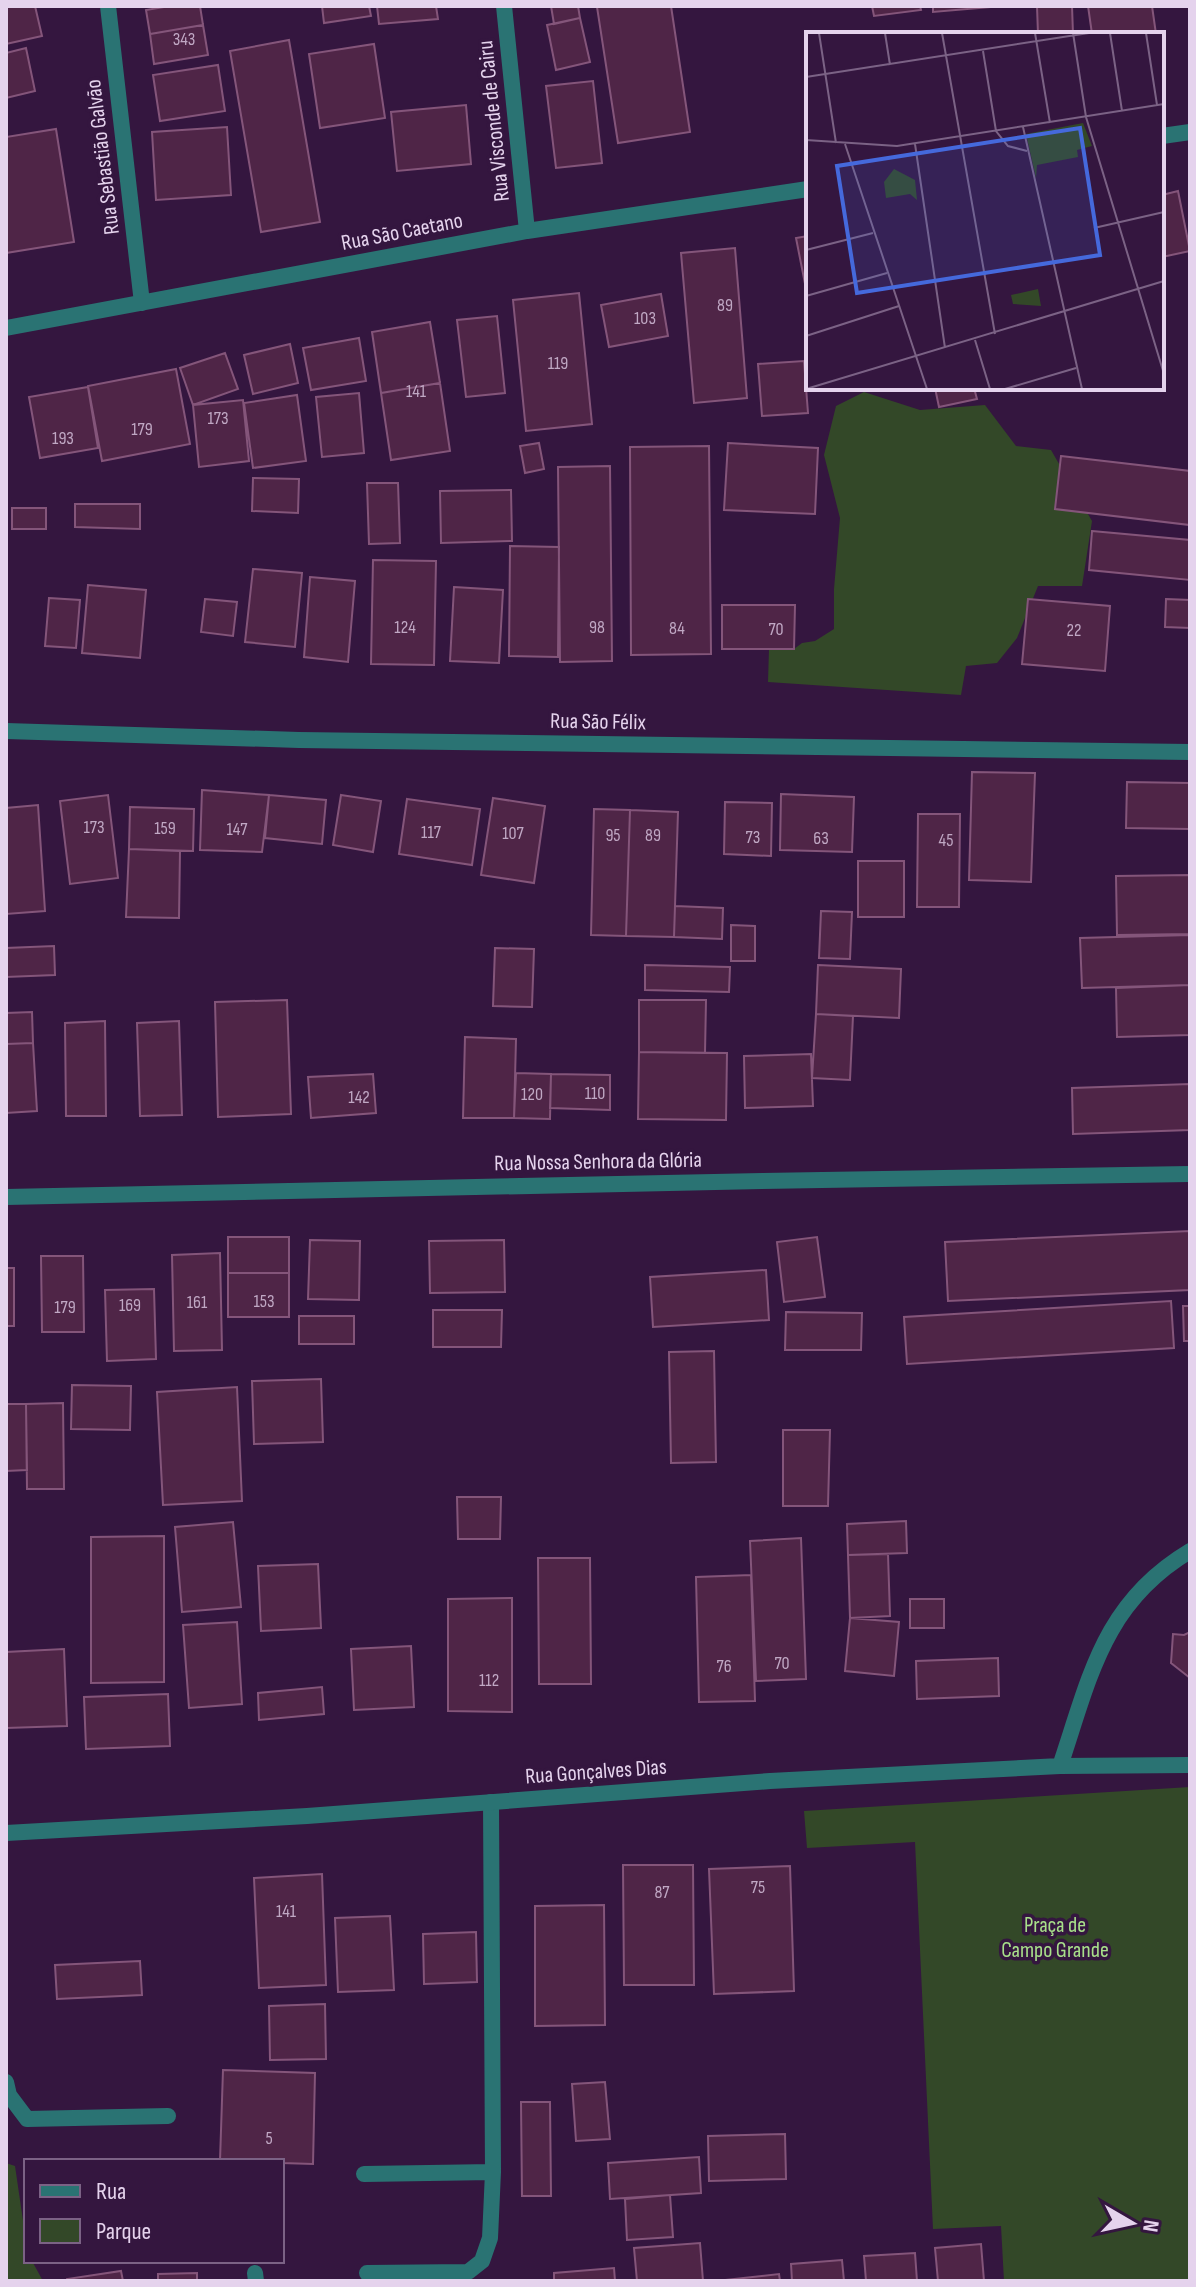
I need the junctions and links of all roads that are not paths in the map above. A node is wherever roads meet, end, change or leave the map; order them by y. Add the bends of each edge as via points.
1 (108, 6) edge
2 (504, 6) edge
3 (1190, 132) edge
4 (1164, 136) edge
5 (806, 189) edge
6 (527, 231) junction
7 (142, 303) junction
8 (6, 328) edge
9 (6, 731) edge
10 (1190, 752) edge
11 (1190, 1174) edge
12 (6, 1197) edge
13 (1190, 1551) edge
14 (1190, 1765) edge
15 (1060, 1766) junction
16 (491, 1802) junction
17 (6, 1833) edge
18 (6, 2082) edge
19 (168, 2116) dead end
20 (493, 2172) junction
21 (364, 2174) dead end
22 (367, 2273) dead end

1 - 7 street, Rua Sebastião Galvão
2 - 6 street, Rua Visconde de Cairu
3 - 4 street
5 - 6 street, Rua São Caetano
6 - 7 street, Rua São Caetano
7 - 8 street, Rua São Caetano
9 - 10 street, Rua São Félix
11 - 12 street, Rua Nossa Senhora da Glória
13 - 15 street via 1131,1599 1101,1646
14 - 15 street, Rua Gonçalves Dias
15 - 16 street, Rua Gonçalves Dias
16 - 17 street, Rua Gonçalves Dias
16 - 20 street
18 - 19 street via 27,2119
20 - 21 street
20 - 22 street via 490,2238 482,2261 468,2272

